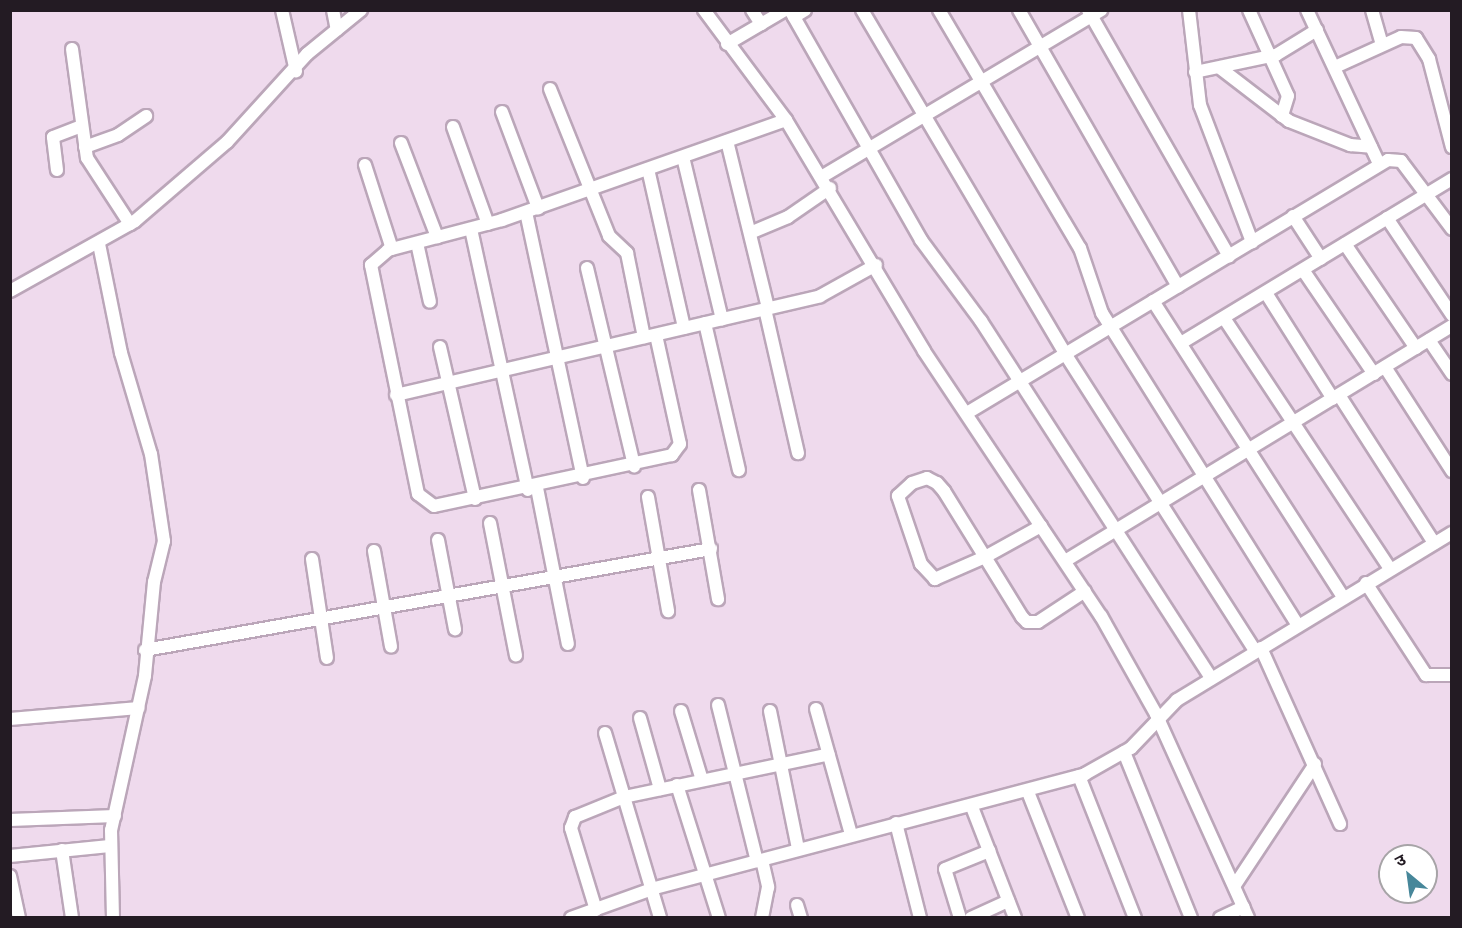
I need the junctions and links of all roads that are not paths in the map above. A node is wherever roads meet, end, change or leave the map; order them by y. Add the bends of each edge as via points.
1 (282, 10) edge
2 (333, 10) edge
3 (361, 10) edge
4 (704, 10) edge
5 (752, 10) edge
6 (862, 10) edge
7 (939, 10) edge
8 (1019, 10) edge
9 (1189, 10) edge
10 (1249, 10) edge
11 (1307, 10) edge
12 (1372, 10) edge
13 (793, 12) edge
14 (1093, 12) edge
15 (761, 24) junction
16 (338, 30) junction
17 (1317, 30) junction
18 (727, 44) junction
19 (1382, 45) junction
20 (1040, 47) junction
21 (72, 49) dead end
22 (1268, 57) junction
23 (1335, 67) junction
24 (1220, 68) junction
25 (296, 71) junction
26 (1194, 72) junction
27 (981, 82) junction
28 (550, 88) dead end
29 (502, 112) dead end
30 (146, 116) dead end
31 (1282, 116) junction
32 (926, 117) junction
33 (786, 120) junction
34 (82, 126) junction
35 (453, 127) dead end
36 (727, 141) junction
37 (401, 143) dead end
38 (85, 147) junction
39 (1371, 147) junction
40 (1452, 147) edge
41 (869, 149) junction
42 (683, 157) junction
43 (1379, 164) junction
44 (365, 165) dead end
45 (57, 170) dead end
46 (648, 170) junction
47 (823, 176) junction
48 (1452, 179) edge
49 (830, 188) junction
50 (591, 189) junction
51 (1425, 194) junction
52 (532, 210) junction
53 (1293, 216) junction
54 (1387, 218) junction
55 (130, 224) junction
56 (488, 224) junction
57 (471, 229) junction
58 (1452, 229) edge
59 (750, 234) junction
60 (437, 237) junction
61 (1252, 242) junction
62 (417, 243) junction
63 (99, 244) junction
64 (1345, 244) junction
65 (392, 249) junction
66 (1229, 256) junction
67 (1321, 259) junction
68 (876, 266) junction
69 (586, 268) dead end
70 (1303, 270) junction
71 (1178, 286) junction
72 (10, 291) edge
73 (1266, 293) junction
74 (1153, 301) junction
75 (430, 302) dead end
76 (766, 309) junction
77 (1452, 315) edge
78 (1224, 318) junction
79 (722, 319) junction
80 (705, 323) junction
81 (1452, 326) edge
82 (1110, 327) junction
83 (684, 328) junction
84 (650, 336) junction
85 (1429, 340) junction
86 (1181, 343) junction
87 (605, 346) junction
88 (440, 347) dead end
89 (1416, 348) junction
90 (1064, 352) junction
91 (558, 357) junction
92 (500, 370) junction
93 (1379, 371) junction
94 (1452, 374) edge
95 (448, 381) junction
96 (1018, 381) junction
97 (396, 395) junction
98 (1336, 397) junction
99 (967, 413) junction
100 (1292, 424) junction
101 (1250, 449) junction
102 (798, 453) dead end
103 (634, 466) junction
104 (739, 470) dead end
105 (1452, 471) edge
106 (1204, 477) junction
107 (583, 478) junction
108 (533, 489) junction
109 (699, 490) dead end
110 (648, 497) dead end
111 (475, 499) junction
112 (1159, 504) junction
113 (490, 523) dead end
114 (1041, 526) junction
115 (1115, 531) junction
116 (1452, 533) edge
117 (438, 540) dead end
118 (1434, 543) junction
119 (711, 549) junction
120 (374, 551) dead end
121 (985, 557) junction
122 (659, 558) junction
123 (312, 559) dead end
124 (1065, 561) junction
125 (1390, 569) junction
126 (557, 576) junction
127 (1366, 583) junction
128 (503, 586) junction
129 (1085, 591) junction
130 (450, 595) junction
131 (1343, 597) junction
132 (718, 599) dead end
133 (384, 608) junction
134 (668, 611) dead end
135 (322, 619) junction
136 (1298, 625) junction
137 (455, 629) dead end
138 (567, 644) dead end
139 (391, 646) dead end
140 (145, 650) junction
141 (1258, 650) junction
142 (516, 655) dead end
143 (327, 658) dead end
144 (1452, 675) edge
145 (1211, 678) junction
146 (718, 705) dead end
147 (139, 708) junction
148 (816, 709) dead end
149 (681, 711) dead end
150 (770, 711) dead end
151 (639, 718) dead end
152 (10, 719) edge
153 (1160, 721) junction
154 (605, 733) dead end
155 (1124, 752) junction
156 (829, 754) junction
157 (779, 764) junction
158 (1315, 764) junction
159 (735, 772) junction
160 (1079, 776) junction
161 (702, 780) junction
162 (677, 785) junction
163 (660, 789) junction
164 (1028, 792) junction
165 (624, 797) junction
166 (972, 807) junction
167 (115, 816) junction
168 (10, 820) edge
169 (896, 824) junction
170 (1340, 824) dead end
171 (851, 834) junction
172 (110, 846) junction
173 (798, 849) junction
174 (62, 850) junction
175 (989, 852) junction
176 (10, 855) edge
177 (760, 860) junction
178 (707, 874) junction
179 (10, 876) edge
180 (1235, 885) junction
181 (655, 888) junction
182 (1008, 901) junction
183 (604, 911) edge
184 (1246, 912) edge
185 (19, 918) edge
186 (72, 918) edge
187 (113, 918) edge
188 (571, 918) edge
189 (660, 918) edge
190 (719, 918) edge
191 (762, 918) edge
192 (920, 918) edge
193 (960, 918) edge
194 (971, 918) edge
195 (1015, 918) edge
196 (1078, 918) edge
197 (1135, 918) edge
198 (1191, 918) edge
199 (1220, 918) edge

1 - 25 street
2 - 16 street
3 - 16 street
4 - 18 street
5 - 15 street
6 - 32 street
7 - 27 street
8 - 20 street
9 - 26 street
10 - 22 street
11 - 17 street
12 - 19 street
13 - 15 street
13 - 41 street
14 - 20 street
14 - 66 street
15 - 18 street
16 - 25 street
17 - 22 street
17 - 23 street
18 - 33 street
19 - 23 street
19 - 40 street via 1409,36 1422,43
20 - 27 street
20 - 71 street
21 - 34 street
22 - 24 street
22 - 31 street via 1289,102
23 - 39 street
24 - 26 street
24 - 31 street
25 - 55 street via 227,142
26 - 61 street via 1226,184
27 - 32 street
27 - 82 street via 1080,248
28 - 50 street
29 - 52 street
30 - 38 street via 118,135
31 - 39 street via 1312,133
32 - 41 street
32 - 90 street
33 - 36 street
33 - 47 street
34 - 38 street
34 - 45 street via 53,137
35 - 56 street
36 - 42 street
36 - 59 street
37 - 60 street
38 - 55 street via 96,176
39 - 43 street
41 - 47 street
41 - 96 street via 921,240
42 - 46 street
42 - 79 street
43 - 51 street via 1401,161
43 - 53 street
44 - 65 street
46 - 50 street
46 - 83 street
47 - 49 street
48 - 51 street
49 - 59 street via 788,217
49 - 68 street
50 - 52 street
50 - 84 street via 609,236 627,253
51 - 54 street
51 - 58 street
52 - 56 street
52 - 91 street
53 - 61 street
53 - 67 street
54 - 64 street
54 - 77 street
55 - 63 street
56 - 57 street
57 - 60 street
57 - 92 street
59 - 76 street
60 - 62 street
61 - 66 street
62 - 65 street
62 - 75 street
63 - 72 street
63 - 140 street via 121,353 151,453 164,541
64 - 67 street
64 - 89 street
65 - 97 street via 376,255 371,265
66 - 71 street
67 - 70 street
68 - 76 street via 820,296
68 - 99 street
69 - 87 street
70 - 73 street
70 - 93 street
71 - 74 street
73 - 78 street
73 - 98 street
74 - 82 street
74 - 86 street
76 - 79 street
76 - 102 street
78 - 86 street
78 - 100 street
79 - 80 street
80 - 83 street
80 - 104 street
81 - 85 street
82 - 90 street
82 - 106 street
83 - 84 street
84 - 87 street
84 - 103 street via 680,444 664,459
85 - 89 street
85 - 94 street
86 - 101 street
87 - 91 street
87 - 103 street
88 - 95 street
89 - 93 street
90 - 96 street
90 - 112 street
91 - 92 street
91 - 107 street
92 - 95 street
92 - 108 street
93 - 98 street
93 - 105 street
95 - 97 street
95 - 111 street
96 - 99 street
96 - 115 street
97 - 111 street via 418,494 434,506
98 - 100 street
98 - 118 street
99 - 114 street
100 - 101 street
100 - 125 street
101 - 106 street
101 - 131 street
103 - 107 street
106 - 112 street
106 - 136 street
107 - 108 street
108 - 111 street
108 - 126 street
109 - 119 street
110 - 122 street
112 - 115 street
112 - 141 street
113 - 128 street
114 - 121 street
114 - 124 street
115 - 124 street
115 - 145 street
116 - 118 street
117 - 130 street
118 - 125 street
119 - 122 street
119 - 132 street
120 - 133 street
121 - 121 street via 931,578 911,540 900,492 912,483 933,480
121 - 129 street via 1032,624
122 - 126 street
122 - 134 street
123 - 135 street
124 - 129 street
125 - 127 street
126 - 128 street
126 - 138 street
127 - 131 street
127 - 144 street via 1426,675
128 - 130 street
128 - 142 street
129 - 153 street
130 - 133 street
130 - 137 street
131 - 136 street
133 - 135 street
133 - 139 street
135 - 140 street
135 - 143 street
136 - 141 street
140 - 147 street
141 - 145 street
141 - 158 street
145 - 153 street via 1177,700
146 - 159 street
147 - 152 street
147 - 167 street
148 - 156 street
149 - 161 street
150 - 157 street
151 - 163 street
153 - 155 street
153 - 180 street
154 - 165 street
155 - 160 street
155 - 198 street
156 - 157 street
156 - 171 street
157 - 159 street
157 - 173 street
158 - 170 street
158 - 180 street
159 - 161 street
159 - 177 street
160 - 164 street
160 - 197 street
161 - 162 street
162 - 163 street
162 - 178 street
163 - 165 street
164 - 166 street
164 - 196 street
165 - 181 street
165 - 183 street via 570,822
166 - 169 street
166 - 175 street
167 - 168 street
167 - 172 street
169 - 171 street
169 - 192 street
171 - 173 street
172 - 174 street
172 - 187 street
173 - 177 street
174 - 176 street
174 - 186 street
175 - 182 street
175 - 193 street via 945,869
177 - 178 street
177 - 191 street via 768,887
178 - 181 street
178 - 190 street
179 - 185 street
180 - 184 street
181 - 183 street
181 - 189 street
182 - 194 street
182 - 195 street
183 - 188 street
184 - 199 street

